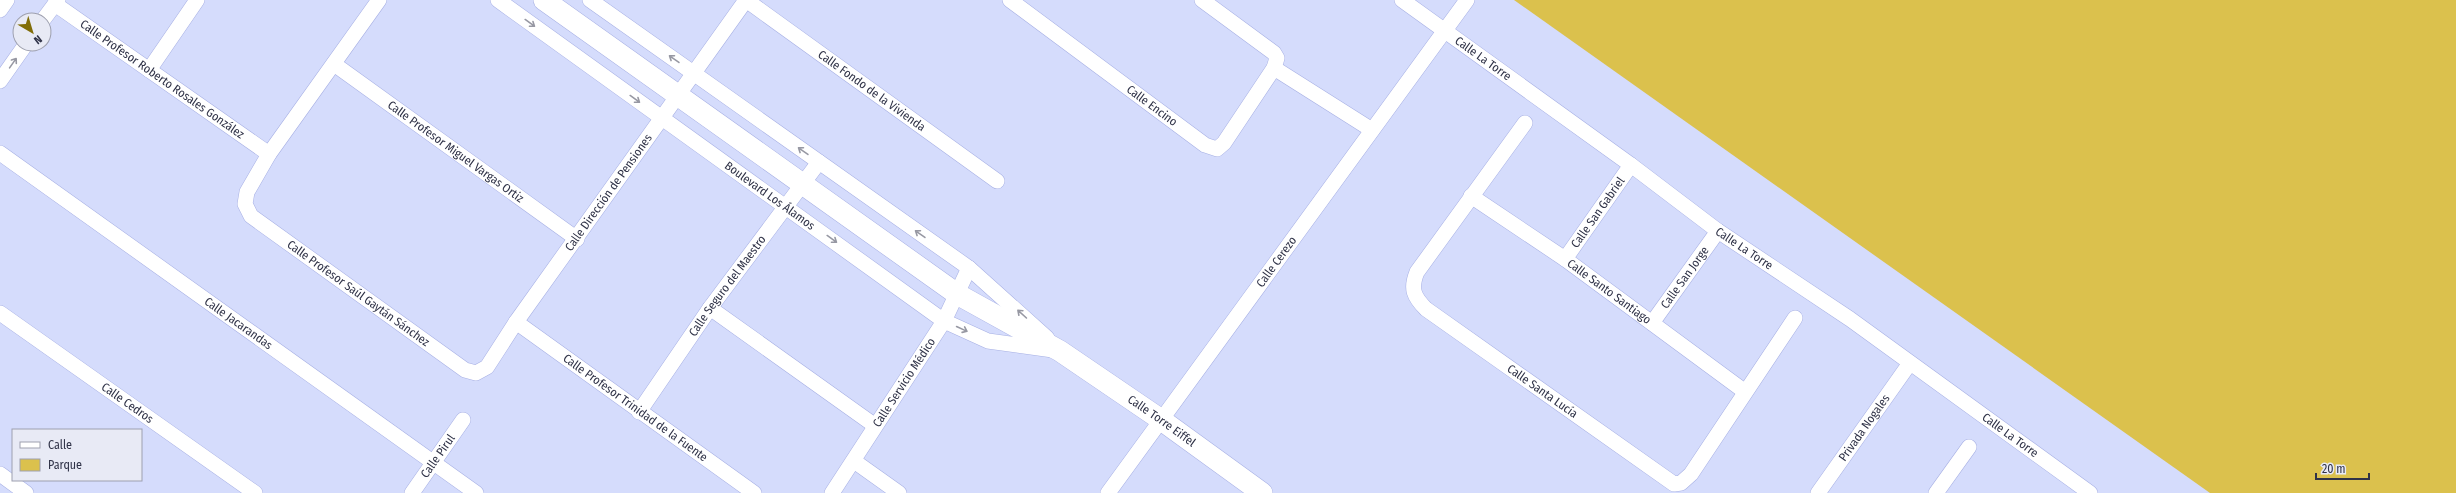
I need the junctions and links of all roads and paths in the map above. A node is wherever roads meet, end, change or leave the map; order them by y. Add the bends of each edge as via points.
1 (7, 0) edge
2 (197, 0) edge
3 (379, 0) edge
4 (498, 0) edge
5 (544, 0) edge
6 (590, 0) edge
7 (746, 0) edge
8 (1010, 0) edge
9 (1202, 0) edge
10 (1402, 0) edge
11 (1467, 0) edge
12 (56, 2) edge
13 (0, 10) edge
14 (49, 12) edge
15 (1445, 30) junction
16 (20, 52) edge
17 (334, 64) junction
18 (1274, 68) junction
19 (149, 70) junction
20 (694, 73) junction
21 (0, 81) edge
22 (678, 96) junction
23 (663, 118) junction
24 (1525, 123) dead end
25 (1372, 130) junction
26 (0, 153) edge
27 (269, 154) junction
28 (819, 162) junction
29 (1631, 165) junction
30 (997, 181) dead end
31 (804, 183) junction
32 (1471, 196) junction
33 (786, 206) junction
34 (1718, 231) junction
35 (577, 239) junction
36 (1565, 259) junction
37 (969, 268) junction
38 (957, 294) junction
39 (710, 308) junction
40 (0, 312) edge
41 (1795, 318) dead end
42 (944, 321) junction
43 (516, 322) junction
44 (1652, 323) junction
45 (1060, 351) junction
46 (1910, 363) junction
47 (465, 370) joint
48 (1744, 391) junction
49 (639, 412) junction
50 (1160, 419) junction
51 (464, 420) dead end
52 (874, 425) junction
53 (1969, 447) dead end
54 (854, 461) junction
55 (434, 463) junction
56 (0, 474) edge
57 (2080, 490) edge
58 (26, 493) edge
59 (255, 493) edge
60 (412, 493) edge
61 (476, 493) edge
62 (754, 493) edge
63 (832, 493) edge
64 (899, 493) edge
65 (1108, 493) edge
66 (1262, 493) edge
67 (1818, 493) edge
68 (1936, 493) edge

1 - 13 street
2 - 19 street
3 - 17 street
4 -> 23 street, Boulevard Los Álamos
5 - 22 street
20 -> 6 street
7 - 20 street, Calle Dirección de Pensiones
7 - 30 street, Calle Fondo de la Vivienda
8 - 18 street, Calle Encino via 1211,148 1221,147
9 - 18 street via 1276,54
10 - 15 street, Calle La Torre
11 - 15 street, Calle Cerezo
12 - 14 street
12 - 19 street, Calle Profesor Roberto Rosales González
15 - 25 street, Calle Cerezo
15 - 29 street, Calle La Torre
21 -> 16 street
17 - 27 street
17 - 35 street, Calle Profesor Miguel Vargas Ortiz
18 - 25 street
19 - 27 street, Calle Profesor Roberto Rosales González
20 - 22 street, Calle Dirección de Pensiones
28 -> 20 street
22 - 23 street, Calle Dirección de Pensiones
22 - 31 street
23 - 33 street, Boulevard Los Álamos
23 - 35 street, Calle Dirección de Pensiones
24 - 32 street, Calle Santa Lucía
25 - 50 street, Calle Cerezo via 1297,236
26 - 55 street, Calle Jacarandas
27 - 47 street, Calle Profesor Saúl Gaytán Sánchez via 247,192 245,204 251,216
28 - 31 street, Calle Seguro del Maestro
37 -> 28 street
29 - 34 street, Calle La Torre
29 - 36 street, Calle San Gabriel
31 - 33 street, Calle Seguro del Maestro
31 - 38 street
32 - 36 street, Calle Santo Santiago
32 - 48 street, Calle Santa Lucía via 1417,272 1413,282 1412,288 1417,300 1439,318 1674,484 1681,483 1691,474
33 - 39 street, Calle Seguro del Maestro
33 -> 42 street, Boulevard Los Álamos
34 - 44 street, Calle San Jorge
34 - 46 street, Calle La Torre via 1850,319
35 - 43 street, Calle Dirección de Pensiones
36 - 44 street, Calle Santo Santiago
37 - 38 street, Calle Servicio Médico
45 -> 37 street
38 - 42 street, Calle Servicio Médico
38 - 45 street
39 - 49 street, Calle Seguro del Maestro
39 - 52 street
40 - 59 street, Calle Cedros
41 - 48 street, Calle Santa Lucía
42 -> 45 street, Boulevard Los Álamos via 988,341
42 - 52 street, Calle Servicio Médico
43 - 47 street, Calle Dirección de Pensiones via 487,367 476,373
43 - 49 street, Calle Profesor Trinidad de la Fuente
44 - 48 street, Calle Santo Santiago
45 - 50 street, Calle Torre Eiffel
46 - 57 street, Calle La Torre
46 - 67 street, Privada Nogales
49 - 62 street, Calle Profesor Trinidad de la Fuente
50 - 65 street, Calle Cerezo
50 - 66 street, Calle Torre Eiffel
51 - 55 street, Calle Pirul
52 - 54 street, Calle Servicio Médico
53 - 68 street
54 - 63 street, Calle Servicio Médico
54 - 64 street
55 - 60 street, Calle Pirul
55 - 61 street, Calle Jacarandas
56 - 58 street

